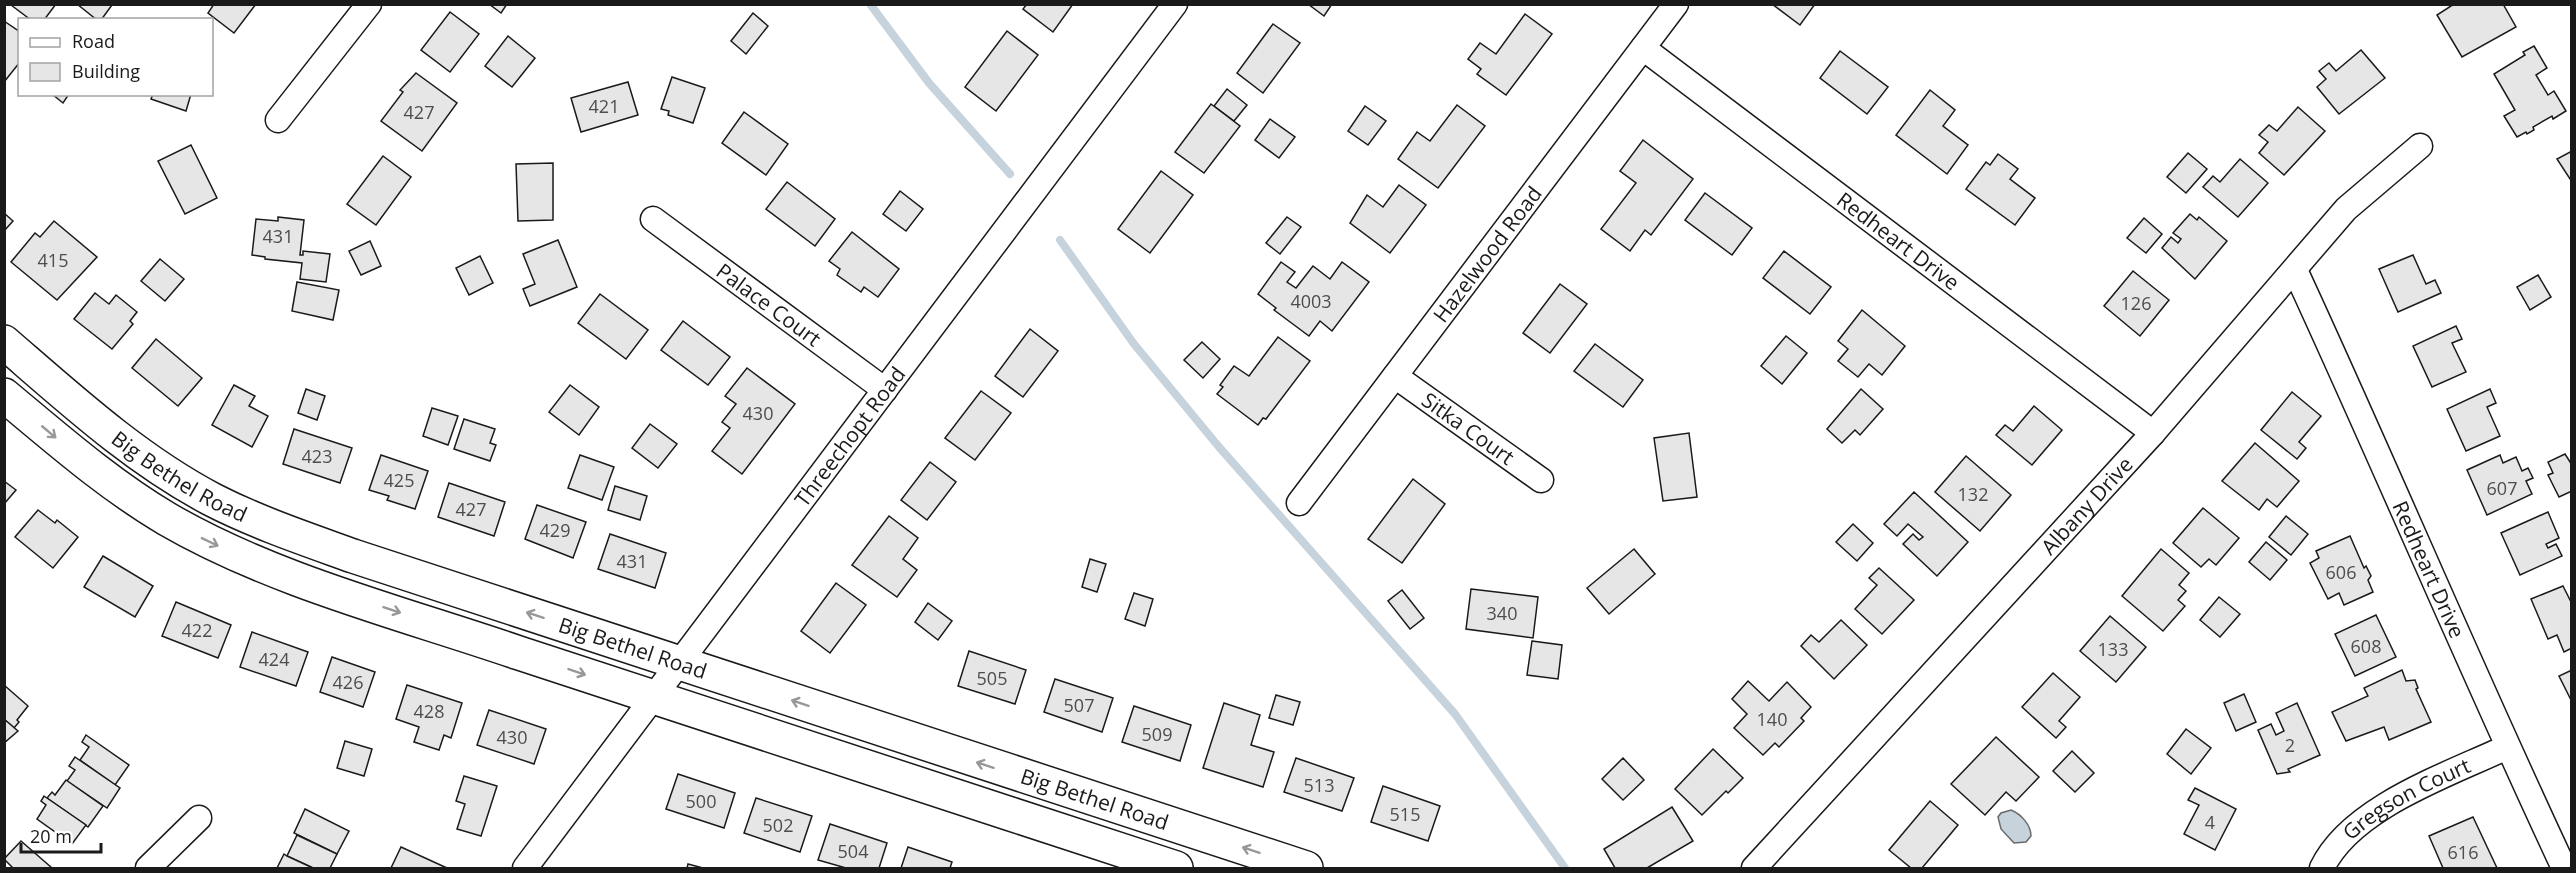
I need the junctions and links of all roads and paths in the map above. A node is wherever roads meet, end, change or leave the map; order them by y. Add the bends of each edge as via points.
1 (369, 4) edge
2 (1175, 4) edge
3 (1676, 4) edge
4 (1643, 48) junction
5 (278, 120) dead end
6 (2420, 146) dead end
7 (653, 219) dead end
8 (2295, 270) junction
9 (4, 342) edge
10 (1395, 376) junction
11 (885, 390) junction
12 (4, 395) edge
13 (2153, 433) junction
14 (1541, 480) dead end
15 (1299, 503) dead end
16 (681, 663) junction
17 (654, 698) junction
18 (2507, 747) junction
19 (199, 818) dead end
20 (148, 868) edge
21 (525, 868) edge
22 (1176, 868) edge
23 (1306, 868) edge
24 (1754, 868) edge
25 (2322, 868) edge
26 (2564, 868) edge

1 - 5 street
2 - 11 street, Threechopt Road
3 - 4 street, Hazelwood Road
4 - 10 street, Hazelwood Road
4 - 13 street, Redheart Drive
6 - 8 street, Albany Drive via 2346,209
7 - 11 street, Palace Court
8 - 13 street, Albany Drive
8 - 18 street, Redheart Drive
16 -> 9 main road, Big Bethel Road via 353,556 253,519 202,494 134,450
10 - 14 street, Sitka Court
10 - 15 street, Hazelwood Road
11 - 16 street, Threechopt Road
12 -> 17 main road, Big Bethel Road via 138,502 233,553
13 - 24 street, Albany Drive
16 - 17 street, Threechopt Road
23 -> 16 main road, Big Bethel Road
17 - 21 street, Threechopt Road
17 - 22 main road, Big Bethel Road
18 - 25 street, Gregson Court via 2365,818 2337,842
18 - 26 street, Redheart Drive
19 - 20 street

